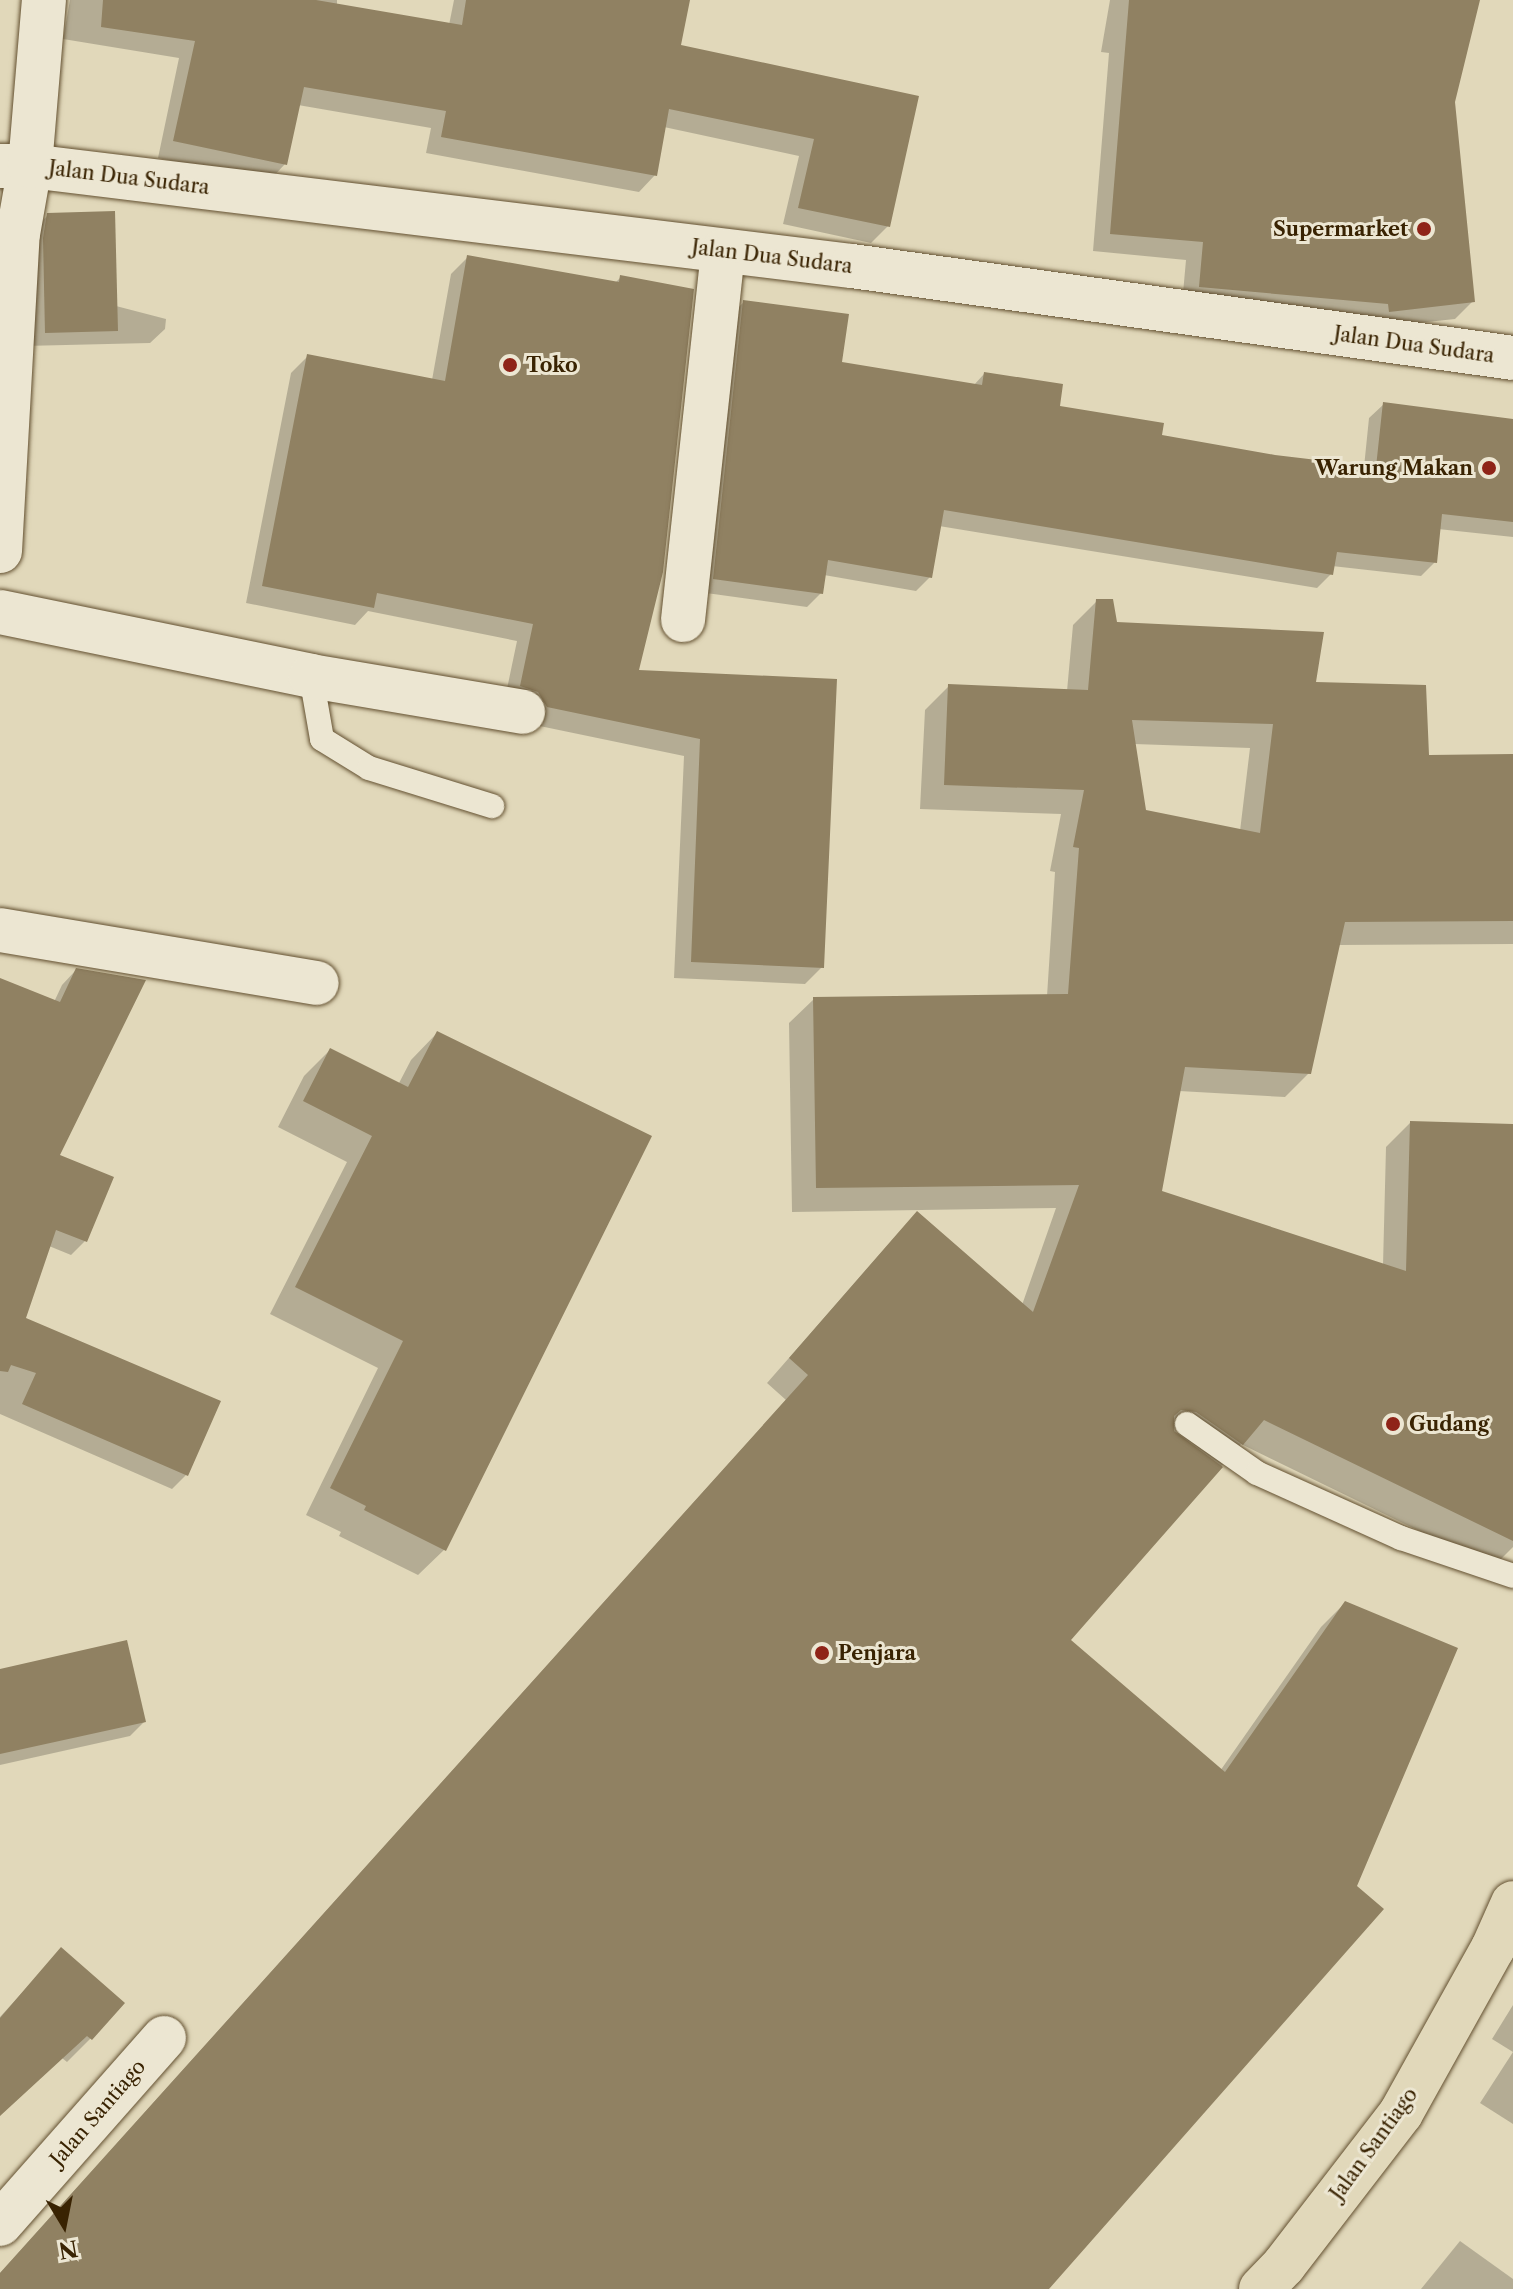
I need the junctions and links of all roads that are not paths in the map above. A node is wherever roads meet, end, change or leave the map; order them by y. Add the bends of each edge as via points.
1 (44, 0) edge
2 (15, 166) edge
3 (723, 251) junction
4 (1513, 358) edge
5 (0, 551) edge
6 (0, 612) edge
7 (683, 620) dead end
8 (311, 676) junction
9 (523, 712) dead end
10 (492, 806) dead end
11 (0, 930) edge
12 (317, 983) dead end
13 (1187, 1424) dead end
14 (1513, 1576) edge
15 (1513, 1903) edge
16 (164, 2038) dead end
17 (0, 2224) edge
18 (1261, 2289) edge

1 - 2 street, Jalan Dua Sudara
2 - 3 street, Jalan Dua Sudara
2 - 5 street, Jalan Dua Sudara via 18,234
3 - 4 street, Jalan Dua Sudara
3 - 7 street
6 - 8 street
8 - 9 street
8 - 10 lane via 322,739 369,768
11 - 12 street
13 - 14 lane via 1257,1473 1401,1538
15 - 18 highway, Jalan Santiago via 1401,2113
16 - 17 street, Jalan Santiago

